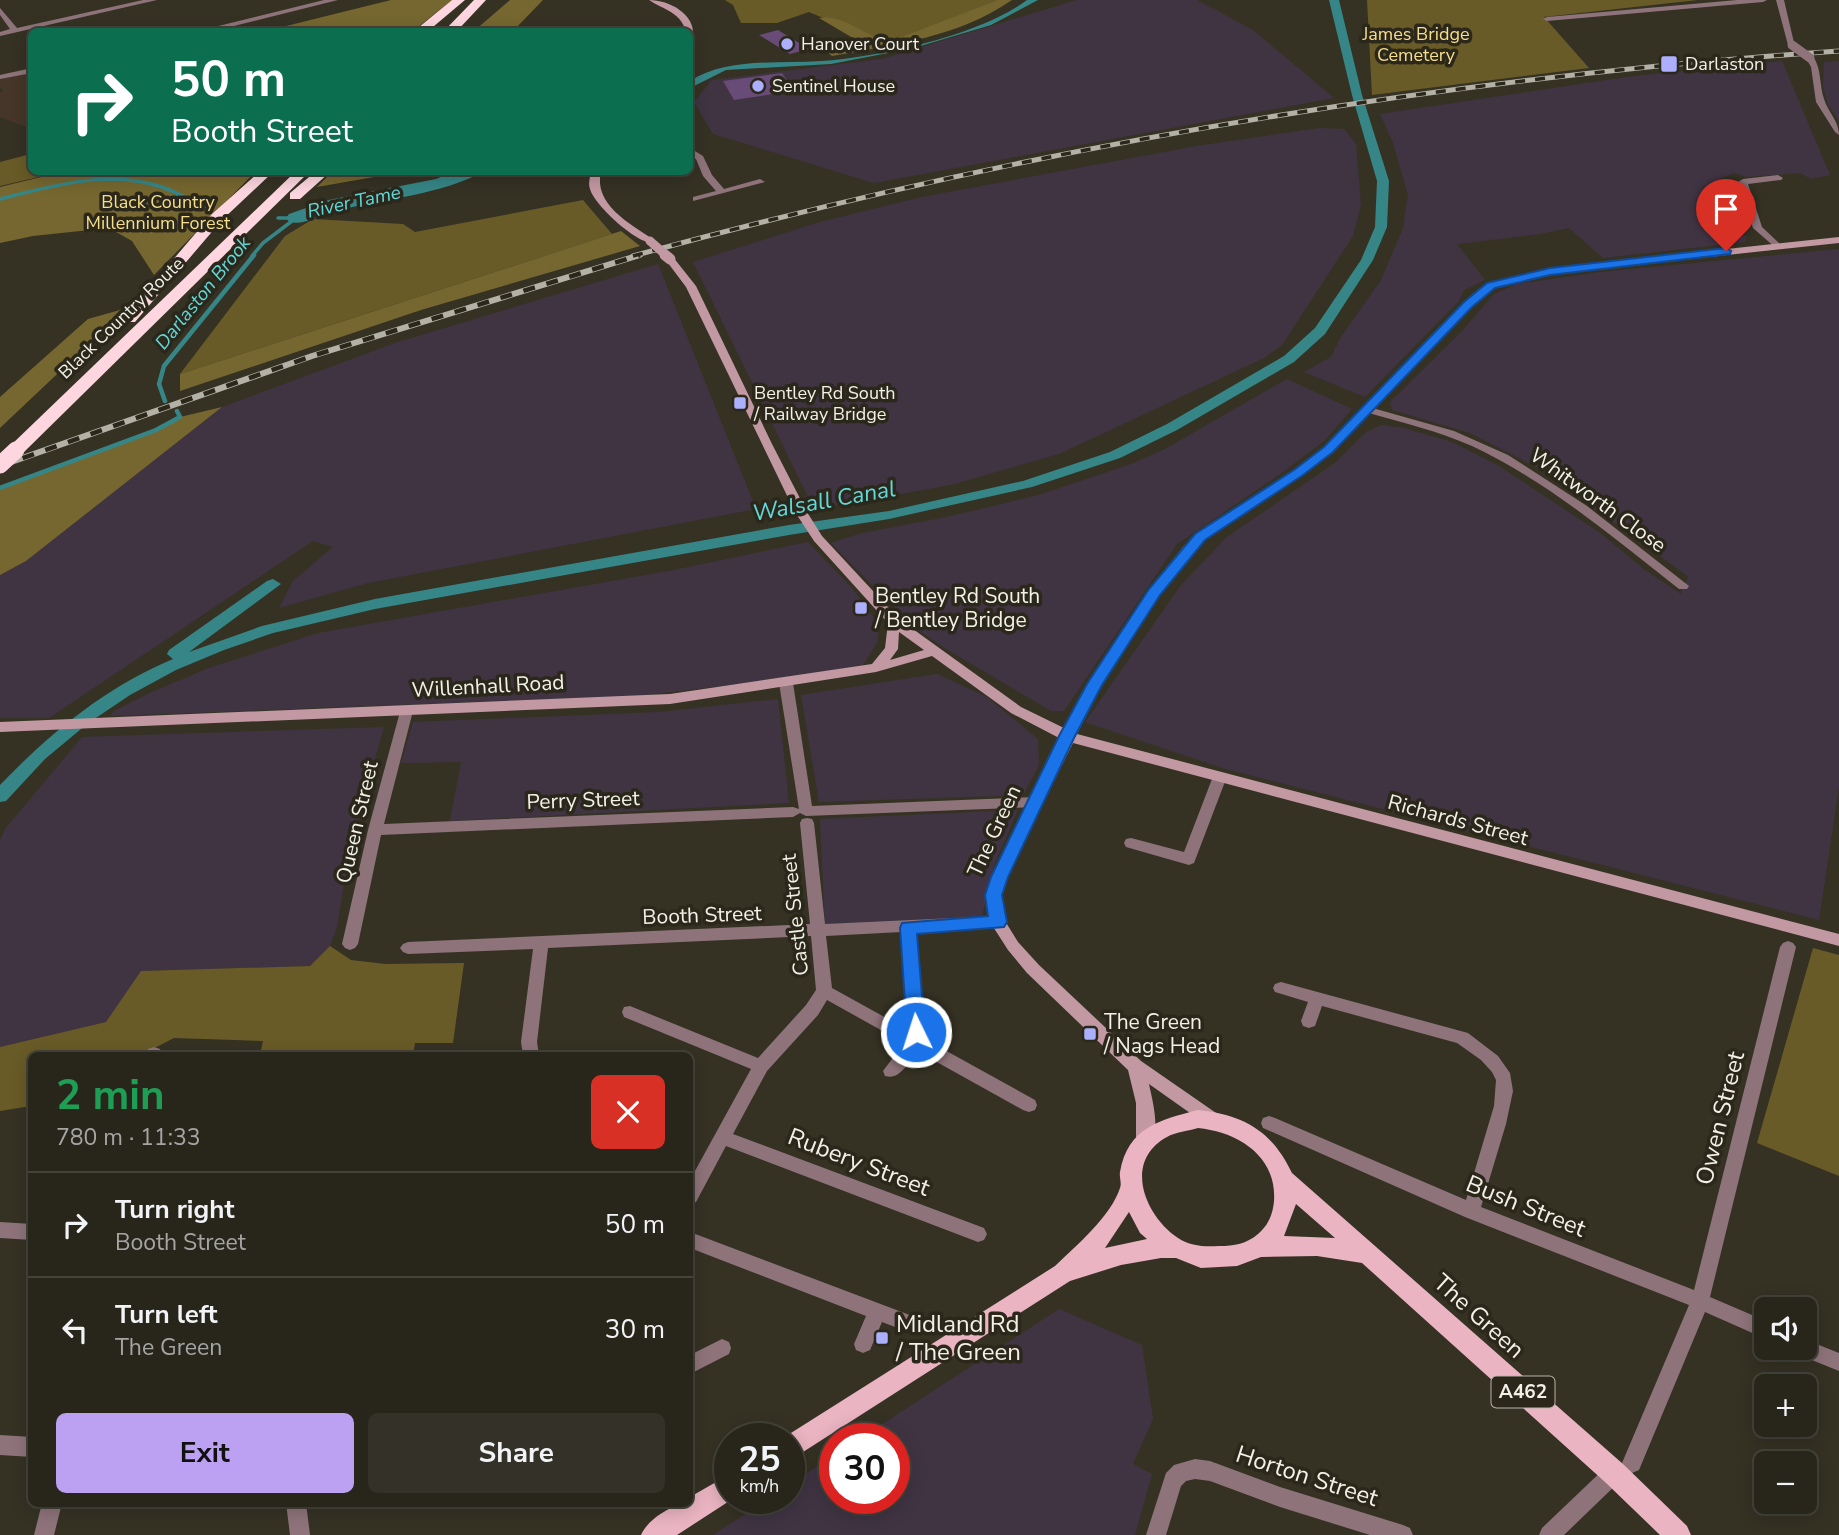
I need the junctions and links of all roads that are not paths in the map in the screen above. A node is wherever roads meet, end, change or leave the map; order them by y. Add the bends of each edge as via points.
1 (153, 0) edge
2 (334, 0) edge
3 (459, 0) edge
4 (468, 0) edge
5 (480, 0) edge
6 (491, 0) edge
7 (653, 0) edge
8 (1761, 0) edge
9 (1780, 0) edge
10 (2, 7) edge
11 (1547, 19) dead end
12 (215, 28) edge
13 (424, 28) edge
14 (438, 28) edge
15 (453, 28) edge
16 (467, 28) edge
17 (690, 28) edge
18 (15, 30) junction
19 (0, 34) edge
20 (28, 71) edge
21 (0, 77) edge
22 (1839, 132) edge
23 (693, 153) edge
24 (263, 175) edge
25 (282, 175) edge
26 (299, 175) edge
27 (319, 175) edge
28 (597, 175) edge
29 (1778, 178) dead end
30 (760, 182) dead end
31 (722, 192) junction
32 (696, 199) dead end
33 (1839, 240) edge
34 (1777, 246) junction
35 (174, 295) junction
36 (130, 319) junction
37 (1369, 410) junction
38 (8, 447) edge
39 (0, 465) edge
40 (1683, 586) dead end
41 (894, 622) junction
42 (934, 652) junction
43 (876, 668) junction
44 (786, 683) junction
45 (406, 711) junction
46 (0, 727) edge
47 (1067, 736) junction
48 (1219, 779) junction
49 (1036, 802) junction
50 (802, 815) junction
51 (375, 830) junction
52 (1131, 843) dead end
53 (998, 922) junction
54 (908, 928) junction
55 (818, 931) junction
56 (1839, 940) edge
57 (541, 943) junction
58 (350, 944) dead end
59 (1788, 947) dead end
60 (408, 948) dead end
61 (1281, 988) dead end
62 (824, 990) junction
63 (1318, 998) junction
64 (630, 1012) dead end
65 (1309, 1021) dead end
66 (914, 1042) junction
67 (531, 1052) edge
68 (761, 1066) junction
69 (1135, 1066) junction
70 (891, 1070) dead end
71 (1029, 1105) dead end
72 (1214, 1121) junction
73 (1269, 1123) dead end
74 (722, 1137) junction
75 (1145, 1141) junction
76 (1285, 1180) junction
77 (693, 1190) edge
78 (1130, 1191) junction
79 (1471, 1211) junction
80 (0, 1230) edge
81 (28, 1232) edge
82 (978, 1234) dead end
83 (693, 1242) edge
84 (1259, 1247) junction
85 (1175, 1248) junction
86 (1366, 1252) junction
87 (1063, 1273) junction
88 (1700, 1301) junction
89 (877, 1311) junction
90 (908, 1323) dead end
91 (1754, 1325) edge
92 (863, 1344) dead end
93 (722, 1348) dead end
94 (1817, 1353) edge
95 (1839, 1362) edge
96 (693, 1363) edge
97 (805, 1439) edge
98 (0, 1445) edge
99 (28, 1447) edge
100 (1623, 1468) junction
101 (714, 1496) edge
102 (51, 1507) edge
103 (296, 1507) edge
104 (44, 1535) edge
105 (300, 1535) edge
106 (654, 1535) edge
107 (1156, 1535) edge
108 (1403, 1535) edge
109 (1549, 1535) edge
110 (1678, 1535) edge

1 - 18 street
2 - 12 street
3 - 13 highway
4 - 14 highway
5 - 15 highway
6 - 16 highway
7 - 17 street via 684,16
8 - 11 street
9 - 22 street, bridge via 1792,46 1815,65 1823,108
10 - 18 street
18 - 19 street
20 - 21 street
23 - 31 street
24 - 36 highway via 217,217
25 - 36 highway, Black Country Route
26 - 35 highway, Black Country Route
27 - 35 highway
28 - 41 street, Richards Street, bridge via 594,188 603,203 670,259 691,286 801,512 818,538
29 - 34 street via 1743,182 1758,228
30 - 31 street
31 - 32 street
33 - 34 street, The Green
34 - 37 street, The Green via 1598,265 1503,281 1481,292
35 - 38 highway, Black Country Route
36 - 38 highway, Black Country Route
37 - 40 street, Whitworth Close via 1450,434 1511,462 1577,505
37 - 47 street, The Green via 1309,465 1210,529 1187,550 1147,603
38 - 39 highway, Black Country Route, bridge
41 - 42 street, Richards Street
41 - 43 street via 891,649
42 - 43 street, Willenhall Road
42 - 47 street, Richards Street via 1016,709
43 - 44 street, Willenhall Road
44 - 45 street, Willenhall Road via 670,699
44 - 50 street, Castle Street
45 - 46 street, Willenhall Road
45 - 51 street, Queen Street
47 - 48 street, Richards Street
47 - 49 street, The Green
48 - 52 street via 1189,859
48 - 56 street, Richards Street
49 - 50 street, Perry Street
49 - 53 street, The Green via 993,895
50 - 51 street, Perry Street
50 - 55 street, Castle Street
51 - 58 street, Queen Street
53 - 54 street, Booth Street
53 - 69 street, The Green via 1032,969
54 - 55 street, Booth Street
54 - 66 street
55 - 57 street, Booth Street
55 - 62 street, Castle Street
57 - 60 street, Booth Street
57 - 67 street
59 - 88 street, Owen Street
61 - 63 street
62 - 66 street
62 - 68 street, Castle Street via 812,1010
63 - 65 street
63 - 79 street via 1462,1038 1496,1066 1504,1078 1504,1100
64 - 68 street
66 - 70 street
66 - 71 street
68 - 74 street, Castle Street
69 - 72 street, The Green
69 - 75 street, The Green via 1146,1102
72 - 75 main road via 1182,1121 1163,1127
72 - 76 main road via 1239,1128 1262,1144
73 - 79 street, Bush Street
74 - 77 street, Castle Street
74 - 82 street, Rubery Street
75 - 78 main road via 1130,1169
76 - 84 main road via 1284,1218
76 - 86 main road, A462
78 - 85 main road via 1146,1226
78 - 87 main road via 1101,1238
79 - 88 street, Bush Street
80 - 81 street
83 - 89 street
84 - 85 main road via 1224,1258
84 - 86 main road via 1317,1246
85 - 87 main road via 1150,1247
86 - 100 main road, The Green / A462
87 - 97 main road
88 - 91 street, Bush Street
88 - 100 street, Owen Street
89 - 90 street
89 - 92 street
93 - 96 street
94 - 95 street
98 - 99 street
100 - 109 street
100 - 110 main road, The Green / A462
101 - 106 main road
102 - 104 street
103 - 105 street
107 - 108 street, Horton Street via 1173,1480 1181,1472 1195,1469

